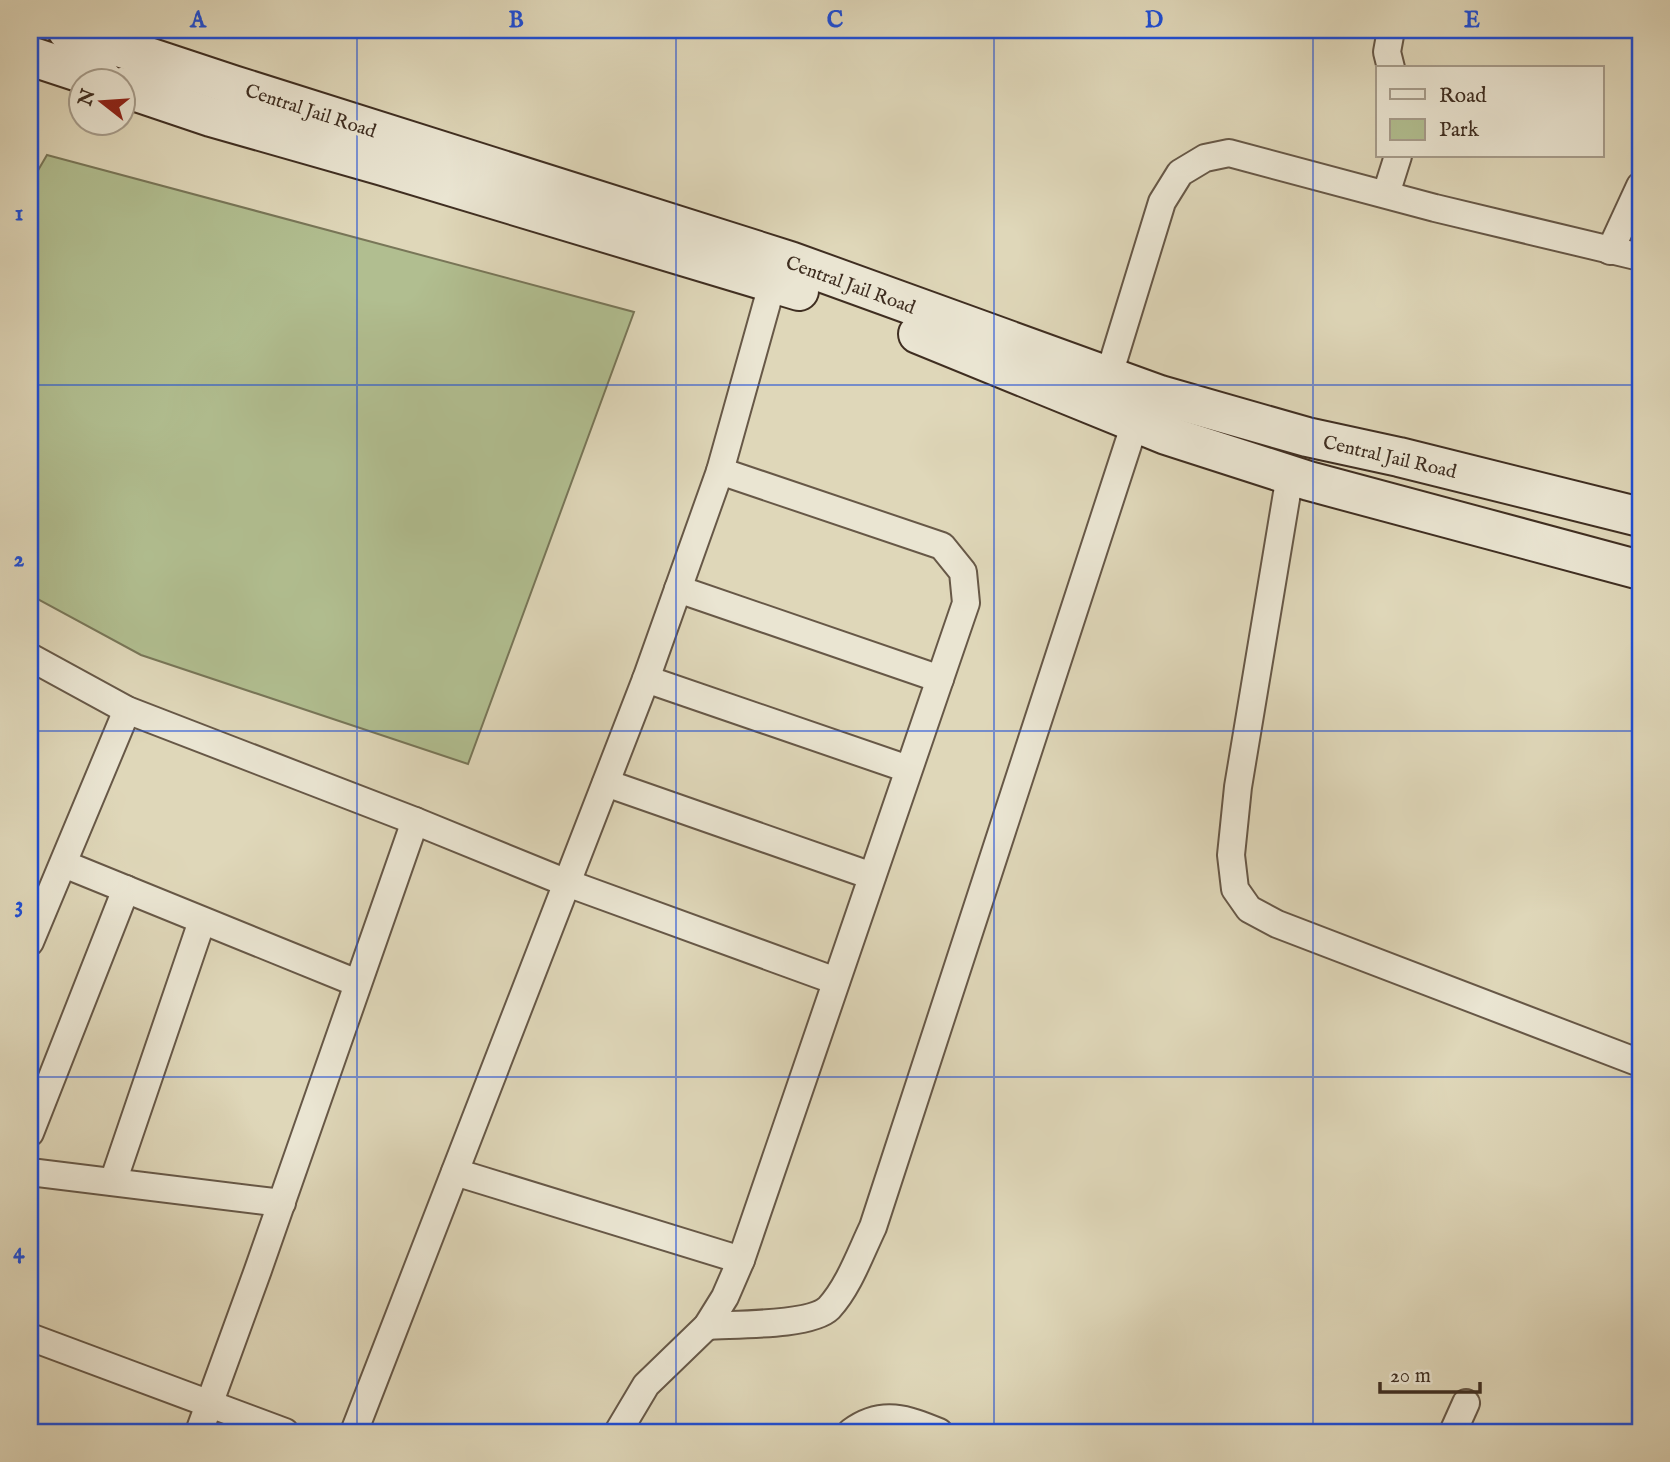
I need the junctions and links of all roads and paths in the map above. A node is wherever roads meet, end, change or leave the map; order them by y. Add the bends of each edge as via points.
1 (67, 30) edge
2 (1391, 30) edge
3 (30, 56) edge
4 (1390, 66) edge
5 (66, 68) edge
6 (136, 92) edge
7 (1397, 158) edge
8 (1640, 186) edge
9 (1386, 194) junction
10 (575, 209) junction
11 (1610, 251) junction
12 (1640, 257) edge
13 (776, 271) junction
14 (1108, 378) junction
15 (1135, 423) junction
16 (720, 471) junction
17 (1290, 475) junction
18 (1640, 517) edge
19 (1640, 570) edge
20 (678, 589) junction
21 (30, 657) edge
22 (646, 679) junction
23 (940, 679) junction
24 (127, 710) junction
25 (908, 769) junction
26 (606, 783) junction
27 (415, 821) junction
28 (64, 864) junction
29 (872, 876) junction
30 (567, 883) junction
31 (126, 890) junction
32 (202, 921) junction
33 (30, 942) edge
34 (836, 981) junction
35 (357, 983) junction
36 (1640, 1063) edge
37 (30, 1133) edge
38 (30, 1172) edge
39 (455, 1172) junction
40 (113, 1182) junction
41 (282, 1203) junction
42 (741, 1260) junction
43 (707, 1325) junction
44 (30, 1337) edge
45 (1466, 1403) dead end
46 (210, 1405) junction
47 (199, 1432) edge
48 (285, 1432) edge
49 (354, 1432) edge
50 (618, 1432) edge
51 (851, 1432) edge
52 (939, 1432) edge
53 (1453, 1432) edge

1 - 10 street, Central Jail Road
2 - 4 street via 1387,52
3 - 5 street
6 - 10 street via 211,117
7 - 9 street
8 - 11 street
9 - 11 street
9 - 14 street via 1229,153 1205,158 1180,173 1162,202
10 - 13 street, Central Jail Road
11 - 12 street
13 - 14 street, Central Jail Road
13 - 15 street
13 - 16 street
14 - 18 street, Central Jail Road via 1307,437
15 - 17 street
15 - 43 street via 873,1227 844,1287 827,1310 805,1319
16 - 20 street
16 - 23 street via 942,546 963,572 966,603
17 - 19 street
17 - 36 street via 1238,788 1231,855 1235,889 1249,909 1277,924
20 - 22 street
20 - 23 street
21 - 24 street
22 - 25 street
22 - 26 street
23 - 25 street
24 - 27 street
24 - 28 street
25 - 29 street
26 - 29 street
26 - 30 street
27 - 30 street
27 - 35 street
28 - 31 street
28 - 33 street
29 - 34 street
30 - 34 street
30 - 39 street
31 - 32 street
31 - 37 street
32 - 35 street
32 - 40 street
34 - 42 street
35 - 41 street
38 - 40 street
39 - 42 street
39 - 49 street
40 - 41 street
41 - 46 street
42 - 43 street
43 - 50 street via 646,1385
44 - 46 street
45 - 53 street
46 - 47 street
46 - 48 street
51 - 52 street via 890,1416

